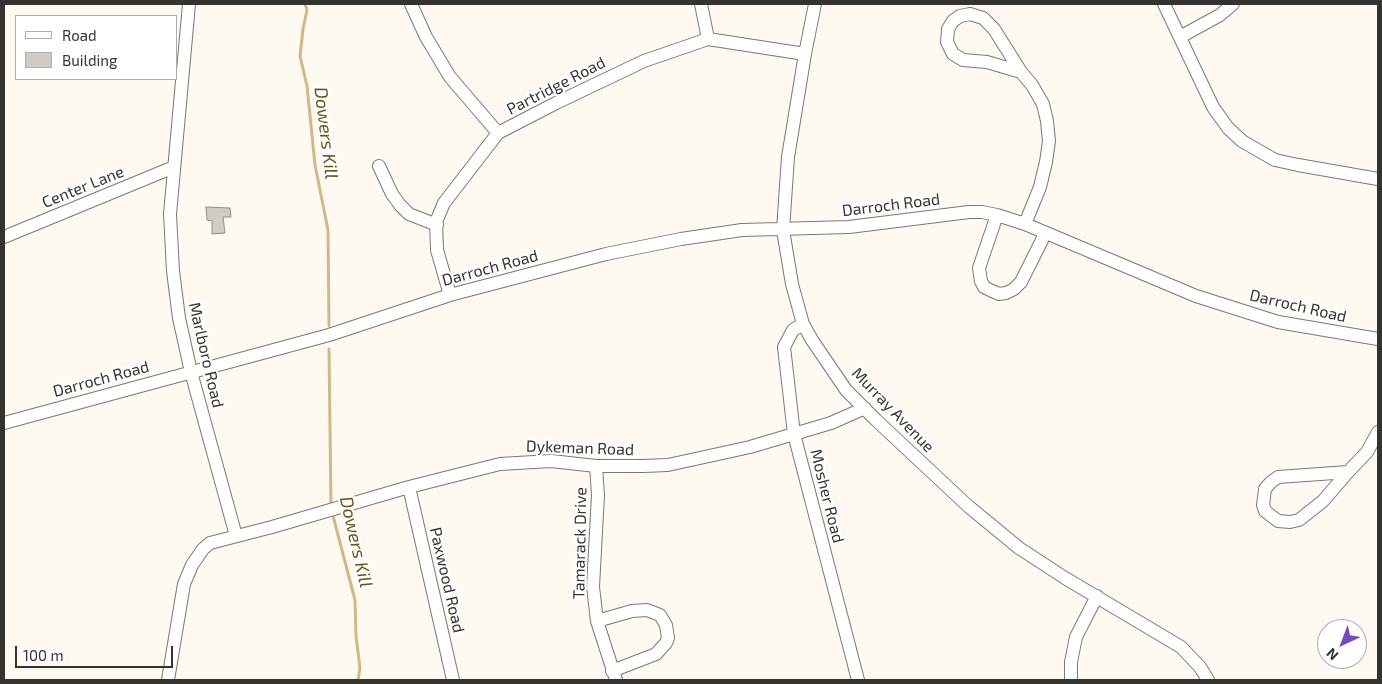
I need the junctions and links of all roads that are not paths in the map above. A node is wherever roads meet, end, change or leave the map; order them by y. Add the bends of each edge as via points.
1 (189, 4) edge
2 (412, 4) edge
3 (701, 4) edge
4 (815, 4) edge
5 (1164, 4) edge
6 (1233, 4) edge
7 (1180, 37) junction
8 (708, 39) junction
9 (805, 54) junction
10 (1022, 72) junction
11 (498, 133) junction
12 (380, 166) dead end
13 (174, 167) junction
14 (1378, 179) edge
15 (997, 215) junction
16 (1025, 224) junction
17 (436, 225) junction
18 (783, 230) junction
19 (1045, 234) junction
20 (4, 237) edge
21 (450, 294) junction
22 (803, 324) junction
23 (1378, 339) edge
24 (191, 372) junction
25 (865, 408) junction
26 (4, 422) edge
27 (1378, 432) edge
28 (794, 434) junction
29 (596, 466) junction
30 (1348, 472) junction
31 (409, 487) junction
32 (236, 536) junction
33 (1096, 596) junction
34 (597, 621) junction
35 (614, 676) edge
36 (168, 680) edge
37 (453, 680) edge
38 (858, 680) edge
39 (1071, 680) edge
40 (1208, 680) edge

1 - 13 street, Marlboro Road
2 - 11 street via 426,37 450,77
3 - 8 street
4 - 9 street, Murray Avenue
5 - 7 street
6 - 7 street
7 - 14 street via 1217,112 1242,141 1275,160
8 - 9 street, Partridge Road
8 - 11 street, Partridge Road via 644,61
9 - 18 street, Murray Avenue via 788,157
10 - 10 street via 983,18 970,14 960,16 948,29 950,49 962,60 987,62
10 - 16 street via 1043,104 1048,141 1040,186
11 - 17 street, Partridge Road via 444,204
12 - 17 street via 400,205 410,214
13 - 20 street, Center Lane
13 - 24 street, Marlboro Road via 170,214 173,271
15 - 16 street, Darroch Road
15 - 18 street, Darroch Road via 969,212 849,227
15 - 19 street via 979,268 984,286 999,294 1014,289 1021,282
16 - 19 street, Darroch Road
17 - 21 street, Partridge Road via 437,250
18 - 21 street, Darroch Road via 742,230 671,240
18 - 22 street, Murray Avenue
19 - 23 street, Darroch Road via 1196,296 1278,322
21 - 24 street, Darroch Road via 329,335
22 - 25 street, Murray Avenue via 846,390
22 - 28 street, Mosher Road via 793,330 784,347
24 - 26 street, Darroch Road
24 - 32 street, Marlboro Road
25 - 28 street, Dykeman Road
25 - 33 street, Murray Avenue via 968,506 1019,548
27 - 30 street via 1367,452
28 - 29 street, Dykeman Road via 668,465
28 - 38 street, Mosher Road
29 - 31 street, Dykeman Road via 551,461 500,464
29 - 34 street, Tamarack Drive via 598,495 593,587
30 - 30 street via 1278,477 1265,489 1265,511 1278,521 1299,520 1323,501
31 - 32 street, Dykeman Road
31 - 37 street, Paxwood Road
32 - 36 street via 210,543 192,565 184,584
33 - 39 street via 1076,637
33 - 40 street, Murray Avenue via 1181,647
34 - 35 street, Tamarack Drive
34 - 35 street, Tamarack Drive via 647,610 660,615 666,625 668,638 656,654

